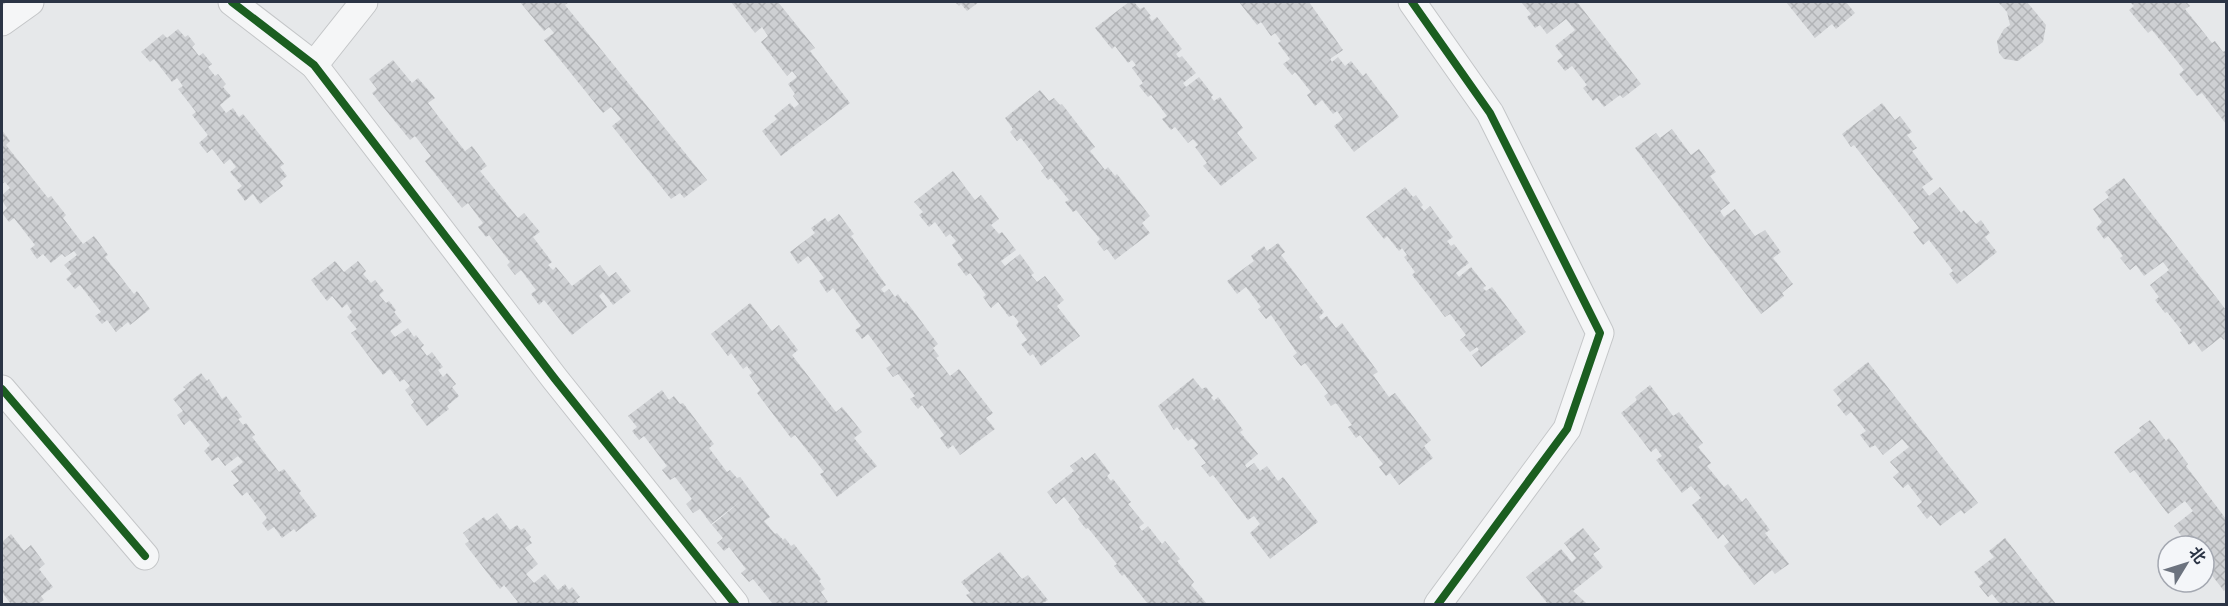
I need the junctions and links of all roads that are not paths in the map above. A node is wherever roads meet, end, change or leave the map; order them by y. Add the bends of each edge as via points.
1 (30, 2) edge
2 (232, 2) edge
3 (364, 2) edge
4 (1412, 2) edge
5 (2, 22) edge
6 (314, 65) junction
7 (2, 389) edge
8 (145, 556) dead end
9 (735, 604) edge
10 (1438, 604) edge

1 - 5 street
2 - 6 street
3 - 6 street
4 - 10 street via 1490,113 1600,333 1567,429
6 - 9 street via 555,379
7 - 8 street

